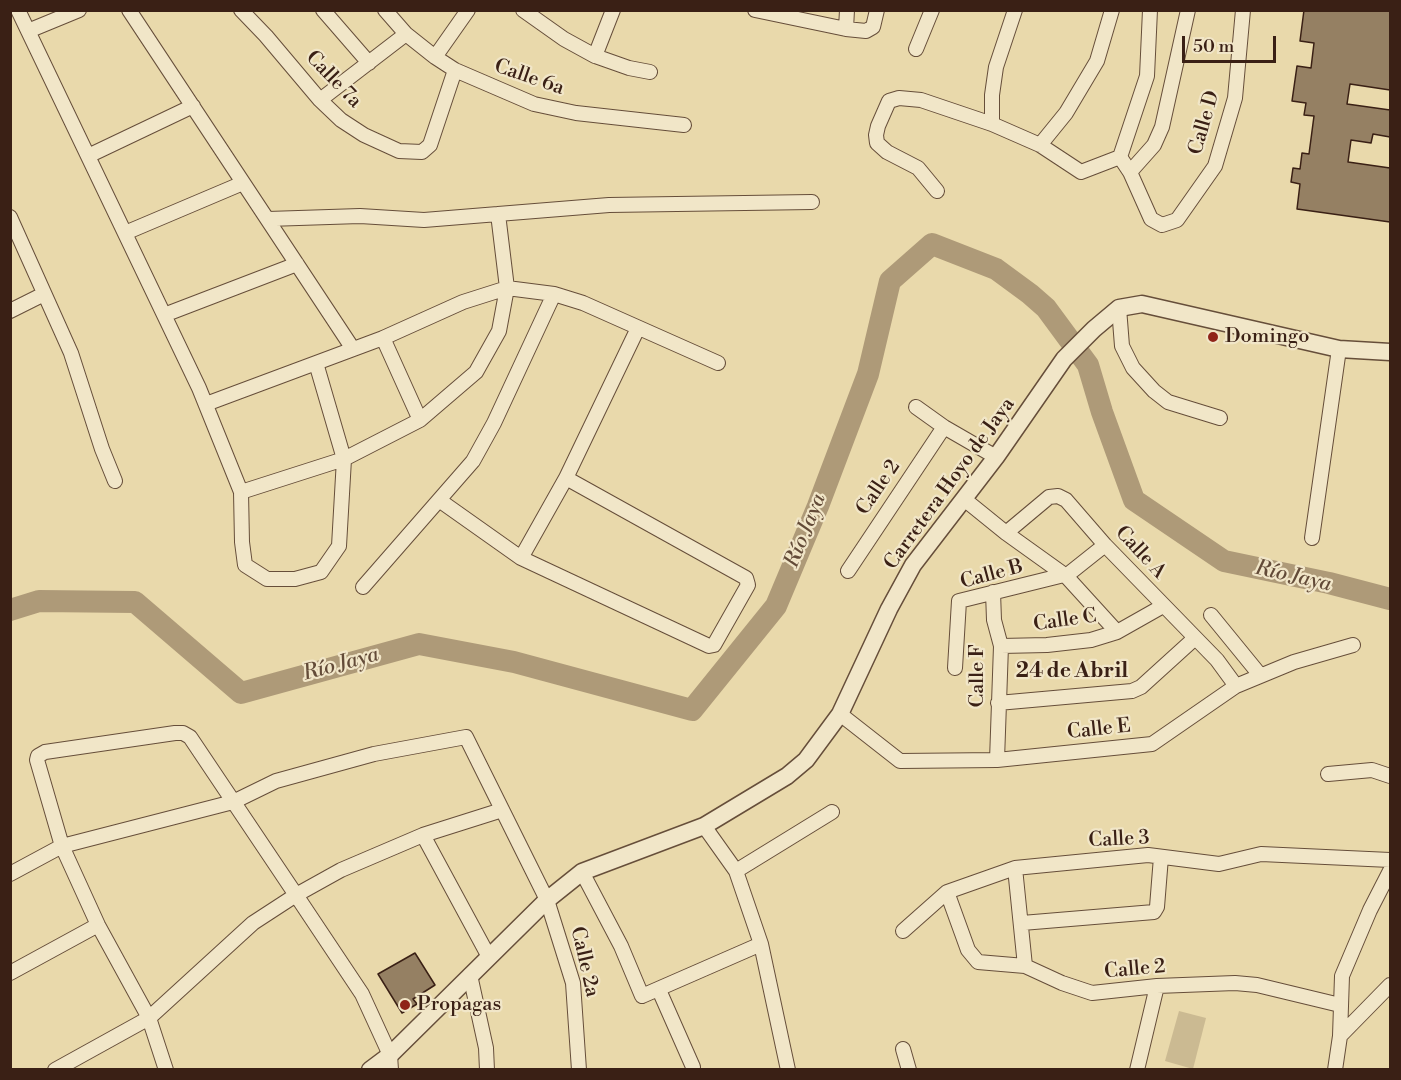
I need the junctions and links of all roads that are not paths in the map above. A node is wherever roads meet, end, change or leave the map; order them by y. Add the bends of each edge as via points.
1 (18, 10) edge
2 (79, 10) edge
3 (129, 10) edge
4 (241, 10) edge
5 (322, 10) edge
6 (385, 10) edge
7 (468, 10) edge
8 (523, 10) edge
9 (613, 10) edge
10 (755, 10) edge
11 (847, 10) edge
12 (877, 10) edge
13 (932, 10) edge
14 (1015, 10) edge
15 (1112, 10) edge
16 (1150, 10) edge
17 (1188, 10) edge
18 (1243, 10) edge
19 (791, 14) edge
20 (846, 29) junction
21 (28, 30) junction
22 (406, 34) junction
23 (916, 49) dead end
24 (595, 56) junction
25 (435, 57) junction
26 (369, 63) junction
27 (455, 70) junction
28 (650, 72) dead end
29 (320, 100) junction
30 (193, 106) junction
31 (992, 124) junction
32 (684, 125) dead end
33 (1040, 145) junction
34 (88, 156) junction
35 (1120, 157) junction
36 (1130, 172) junction
37 (243, 183) junction
38 (937, 191) dead end
39 (812, 202) dead end
40 (498, 214) junction
41 (10, 217) edge
42 (268, 219) junction
43 (125, 233) junction
44 (297, 264) junction
45 (507, 288) junction
46 (44, 294) junction
47 (554, 294) junction
48 (1119, 308) junction
49 (10, 310) edge
50 (164, 315) junction
51 (638, 328) junction
52 (383, 338) junction
53 (353, 349) junction
54 (1339, 349) junction
55 (1390, 352) edge
56 (316, 363) junction
57 (718, 363) dead end
58 (206, 404) junction
59 (916, 407) dead end
60 (1220, 418) dead end
61 (420, 420) junction
62 (944, 427) junction
63 (996, 458) junction
64 (344, 459) junction
65 (566, 478) junction
66 (115, 481) dead end
67 (241, 492) junction
68 (964, 499) junction
69 (439, 500) junction
70 (1006, 533) junction
71 (1312, 538) dead end
72 (1105, 545) junction
73 (521, 558) junction
74 (848, 571) dead end
75 (1065, 575) junction
76 (363, 586) dead end
77 (993, 592) junction
78 (1163, 606) junction
79 (1211, 615) dead end
80 (1117, 632) junction
81 (1195, 638) junction
82 (1353, 645) dead end
83 (1001, 646) junction
84 (955, 668) dead end
85 (1260, 675) junction
86 (1236, 686) junction
87 (998, 703) junction
88 (840, 714) junction
89 (997, 760) junction
90 (1328, 774) dead end
91 (1390, 776) edge
92 (233, 802) junction
93 (502, 810) junction
94 (832, 812) dead end
95 (704, 826) junction
96 (423, 835) junction
97 (62, 846) junction
98 (1161, 857) junction
99 (1390, 860) edge
100 (1016, 868) junction
101 (736, 871) junction
102 (1390, 871) edge
103 (582, 872) junction
104 (10, 874) edge
105 (948, 892) junction
106 (296, 895) junction
107 (547, 900) junction
108 (1022, 923) junction
109 (98, 926) junction
110 (903, 931) dead end
111 (761, 944) junction
112 (489, 957) junction
113 (1025, 966) junction
114 (10, 973) edge
115 (470, 975) junction
116 (1390, 984) edge
117 (1157, 986) junction
118 (659, 990) junction
119 (1340, 1005) junction
120 (149, 1018) junction
121 (1340, 1036) junction
122 (903, 1049) dead end
123 (391, 1062) edge
124 (693, 1067) dead end
125 (55, 1070) edge
126 (166, 1070) edge
127 (370, 1070) edge
128 (487, 1070) edge
129 (579, 1070) edge
130 (789, 1070) edge
131 (909, 1070) edge
132 (1137, 1070) edge
133 (1335, 1070) edge

1 - 21 street
2 - 21 street
3 - 30 street
4 - 29 street, Calle 7a
5 - 26 street
6 - 22 street, Calle 6a
7 - 25 street
8 - 24 street
9 - 24 street
10 - 19 street
11 - 20 street
12 - 20 street via 873,27 866,31
13 - 23 street
14 - 31 street via 996,67
15 - 33 street via 1097,61 1066,113
16 - 35 street via 1147,76
17 - 36 street via 1162,128 1154,145
18 - 36 street, Calle D via 1235,98 1215,166 1177,219 1162,225 1151,219
19 - 20 street
21 - 34 street
22 - 25 street, Calle 6a
22 - 26 street
24 - 28 street
25 - 27 street, Calle 6a
26 - 29 street
27 - 29 street, Calle 7a via 430,145 422,152 399,152 364,135
27 - 32 street, Calle 6a via 534,104 576,113
30 - 34 street
30 - 37 street
31 - 33 street
31 - 38 street via 921,100 890,101 880,117 877,143 918,168
33 - 35 street via 1081,172
34 - 43 street
35 - 36 street
37 - 42 street
37 - 43 street
39 - 40 street via 609,205
40 - 42 street via 424,220 360,216
40 - 45 street
41 - 46 street
42 - 44 street
43 - 50 street
44 - 50 street
44 - 53 street
45 - 47 street
45 - 52 street via 463,302
45 - 61 street via 499,331 476,372
46 - 49 street
46 - 66 street via 71,353
47 - 51 street
47 - 69 street via 473,461
48 - 54 street via 1142,304
48 - 60 street via 1122,346 1133,369 1168,402
48 - 63 street, Carretera Hoyo de Jaya via 1064,359
50 - 58 street
51 - 57 street
51 - 65 street
52 - 53 street
52 - 61 street
53 - 56 street
54 - 55 street
54 - 71 street
56 - 58 street
56 - 64 street
58 - 67 street
59 - 62 street
61 - 64 street
62 - 63 street
62 - 74 street, Calle 2
63 - 68 street, Carretera Hoyo de Jaya
64 - 67 street
64 - 67 street via 339,546 321,572 295,579 267,579 244,565
65 - 73 street
65 - 73 street via 747,578 748,585 718,641 709,646
68 - 70 street
68 - 88 street, Carretera Hoyo de Jaya via 913,565
69 - 73 street
69 - 76 street
70 - 72 street, Calle A via 1048,497 1058,496 1066,500
70 - 75 street
72 - 75 street, Calle B
72 - 78 street, Calle A
75 - 77 street, Calle B
75 - 80 street
77 - 83 street, Calle F via 994,620
77 - 84 street, Calle B via 959,601
78 - 80 street, Calle C
78 - 81 street, Calle A
79 - 85 street
80 - 83 street, Calle C via 1047,645
81 - 86 street, Calle A
81 - 87 street via 1132,691
82 - 85 street, Calle E
83 - 87 street, Calle F
85 - 86 street, Calle E
86 - 89 street, Calle E via 1152,744
87 - 89 street, Calle F
88 - 89 street, Calle E via 900,761
88 - 95 street, Carretera Hoyo de Jaya via 806,760 788,776
90 - 91 street via 1372,770
92 - 93 street, Calle 2a via 276,781 374,754 466,737
92 - 97 street
92 - 97 street via 190,737 183,733 45,752 37,760
92 - 106 street
93 - 96 street
93 - 107 street, Calle 2a
94 - 101 street
95 - 101 street
95 - 103 street, Carretera Hoyo de Jaya
96 - 106 street via 341,870
96 - 112 street
97 - 104 street
97 - 109 street
98 - 99 street, Calle 3 via 1219,864 1261,854
98 - 100 street, Calle 3
98 - 108 street via 1154,912
100 - 105 street, Calle 3
100 - 108 street
101 - 111 street
102 - 119 street via 1342,976
103 - 107 street, Carretera Hoyo de Jaya
103 - 118 street via 621,946 640,994
105 - 110 street, Calle 3
105 - 113 street, Calle 2 via 968,950 978,962
106 - 120 street via 253,922
106 - 123 street via 362,994
107 - 112 street, Carretera Hoyo de Jaya
107 - 129 street, Calle 2a via 573,983
108 - 113 street
109 - 114 street
109 - 120 street
111 - 118 street
111 - 130 street
112 - 115 street, Carretera Hoyo de Jaya
113 - 117 street, Calle 2 via 1092,993
115 - 123 street, Carretera Hoyo de Jaya
115 - 128 street
116 - 121 street
117 - 119 street, Calle 2 via 1257,985
117 - 132 street
118 - 124 street
119 - 121 street
120 - 125 street
120 - 126 street
121 - 133 street
122 - 131 street
123 - 127 street, Carretera Hoyo de Jaya

